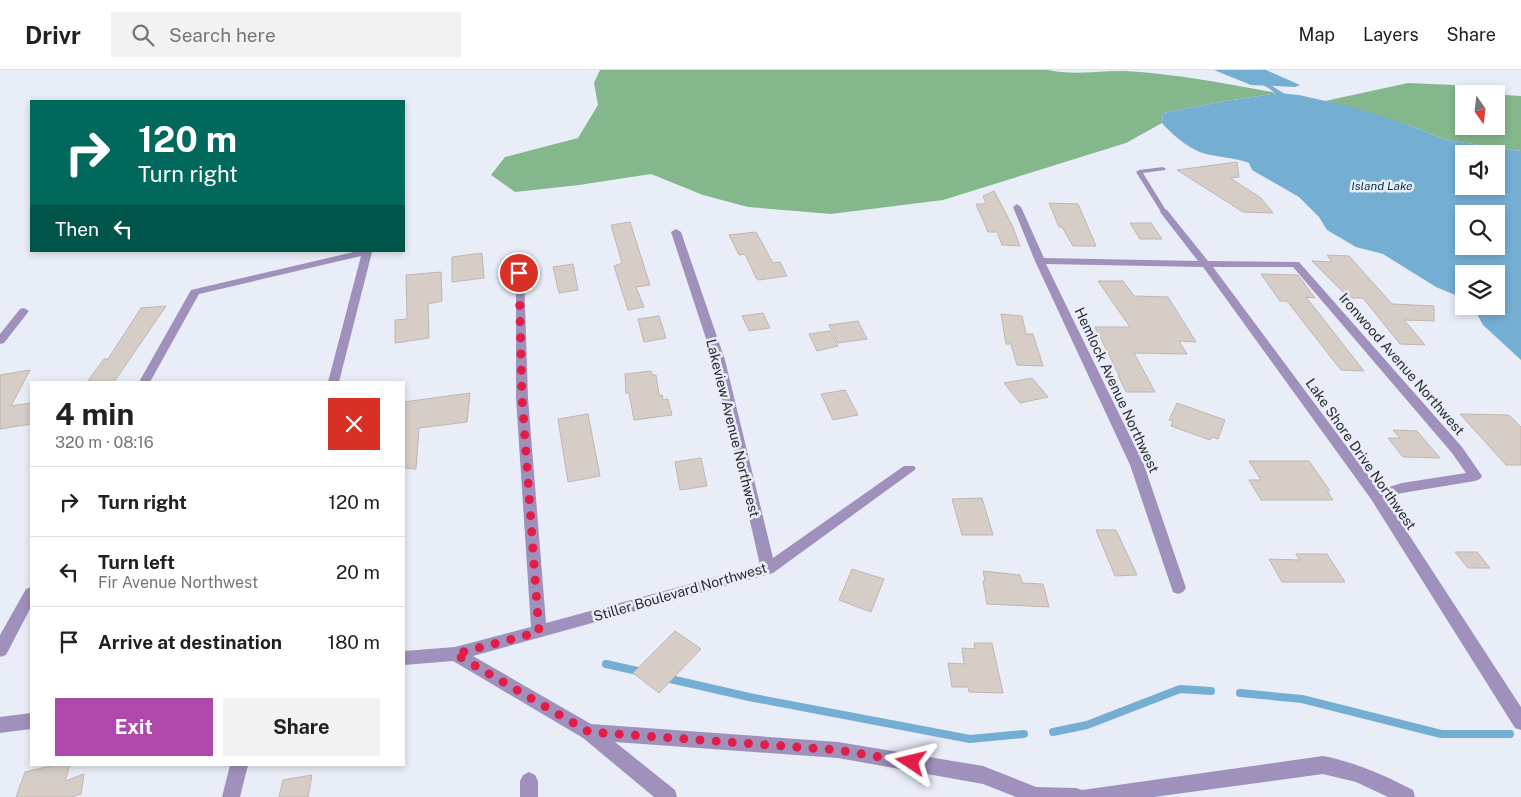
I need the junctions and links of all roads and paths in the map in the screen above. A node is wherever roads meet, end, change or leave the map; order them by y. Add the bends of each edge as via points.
1 (1163, 169) dead end
2 (1017, 207) dead end
3 (1164, 212) joint
4 (676, 232) dead end
5 (366, 252) edge
6 (1040, 261) junction
7 (1206, 264) junction
8 (519, 273) dead end
9 (24, 311) dead end
10 (0, 341) edge
11 (146, 381) edge
12 (334, 381) edge
13 (909, 469) dead end
14 (1376, 496) junction
15 (768, 569) junction
16 (1178, 588) dead end
17 (30, 595) edge
18 (539, 632) junction
19 (0, 650) edge
20 (455, 654) junction
21 (405, 658) edge
22 (30, 720) edge
23 (1521, 722) edge
24 (0, 725) edge
25 (589, 732) junction
26 (239, 766) edge
27 (231, 797) edge
28 (668, 797) edge
29 (1076, 797) edge
30 (1087, 797) edge
31 (1406, 797) edge

1 - 3 lane via 1139,172
2 - 6 street, Hemlock Avenue Northwest
3 - 7 street, Lake Shore Drive Northwest
4 - 15 street, Lakeview Avenue Northwest via 719,360
5 - 11 street via 194,292
5 - 12 street
6 - 7 street
6 - 16 street, Hemlock Avenue Northwest via 1137,465
7 - 14 street, Lake Shore Drive Northwest
7 - 14 street, Ironwood Avenue Northwest via 1296,264 1476,476 1402,488
8 - 18 street via 522,398
9 - 10 street
13 - 15 street, Stiller Boulevard Northwest
14 - 23 street, Lake Shore Drive Northwest
15 - 18 street, Stiller Boulevard Northwest
17 - 19 street
18 - 20 street, Stiller Boulevard Northwest
20 - 21 street, Stiller Boulevard Northwest
20 - 25 street
22 - 24 street
25 - 28 street
25 - 29 street via 838,750 983,775 1036,796
26 - 27 street
30 - 31 street via 1323,765 1369,776

